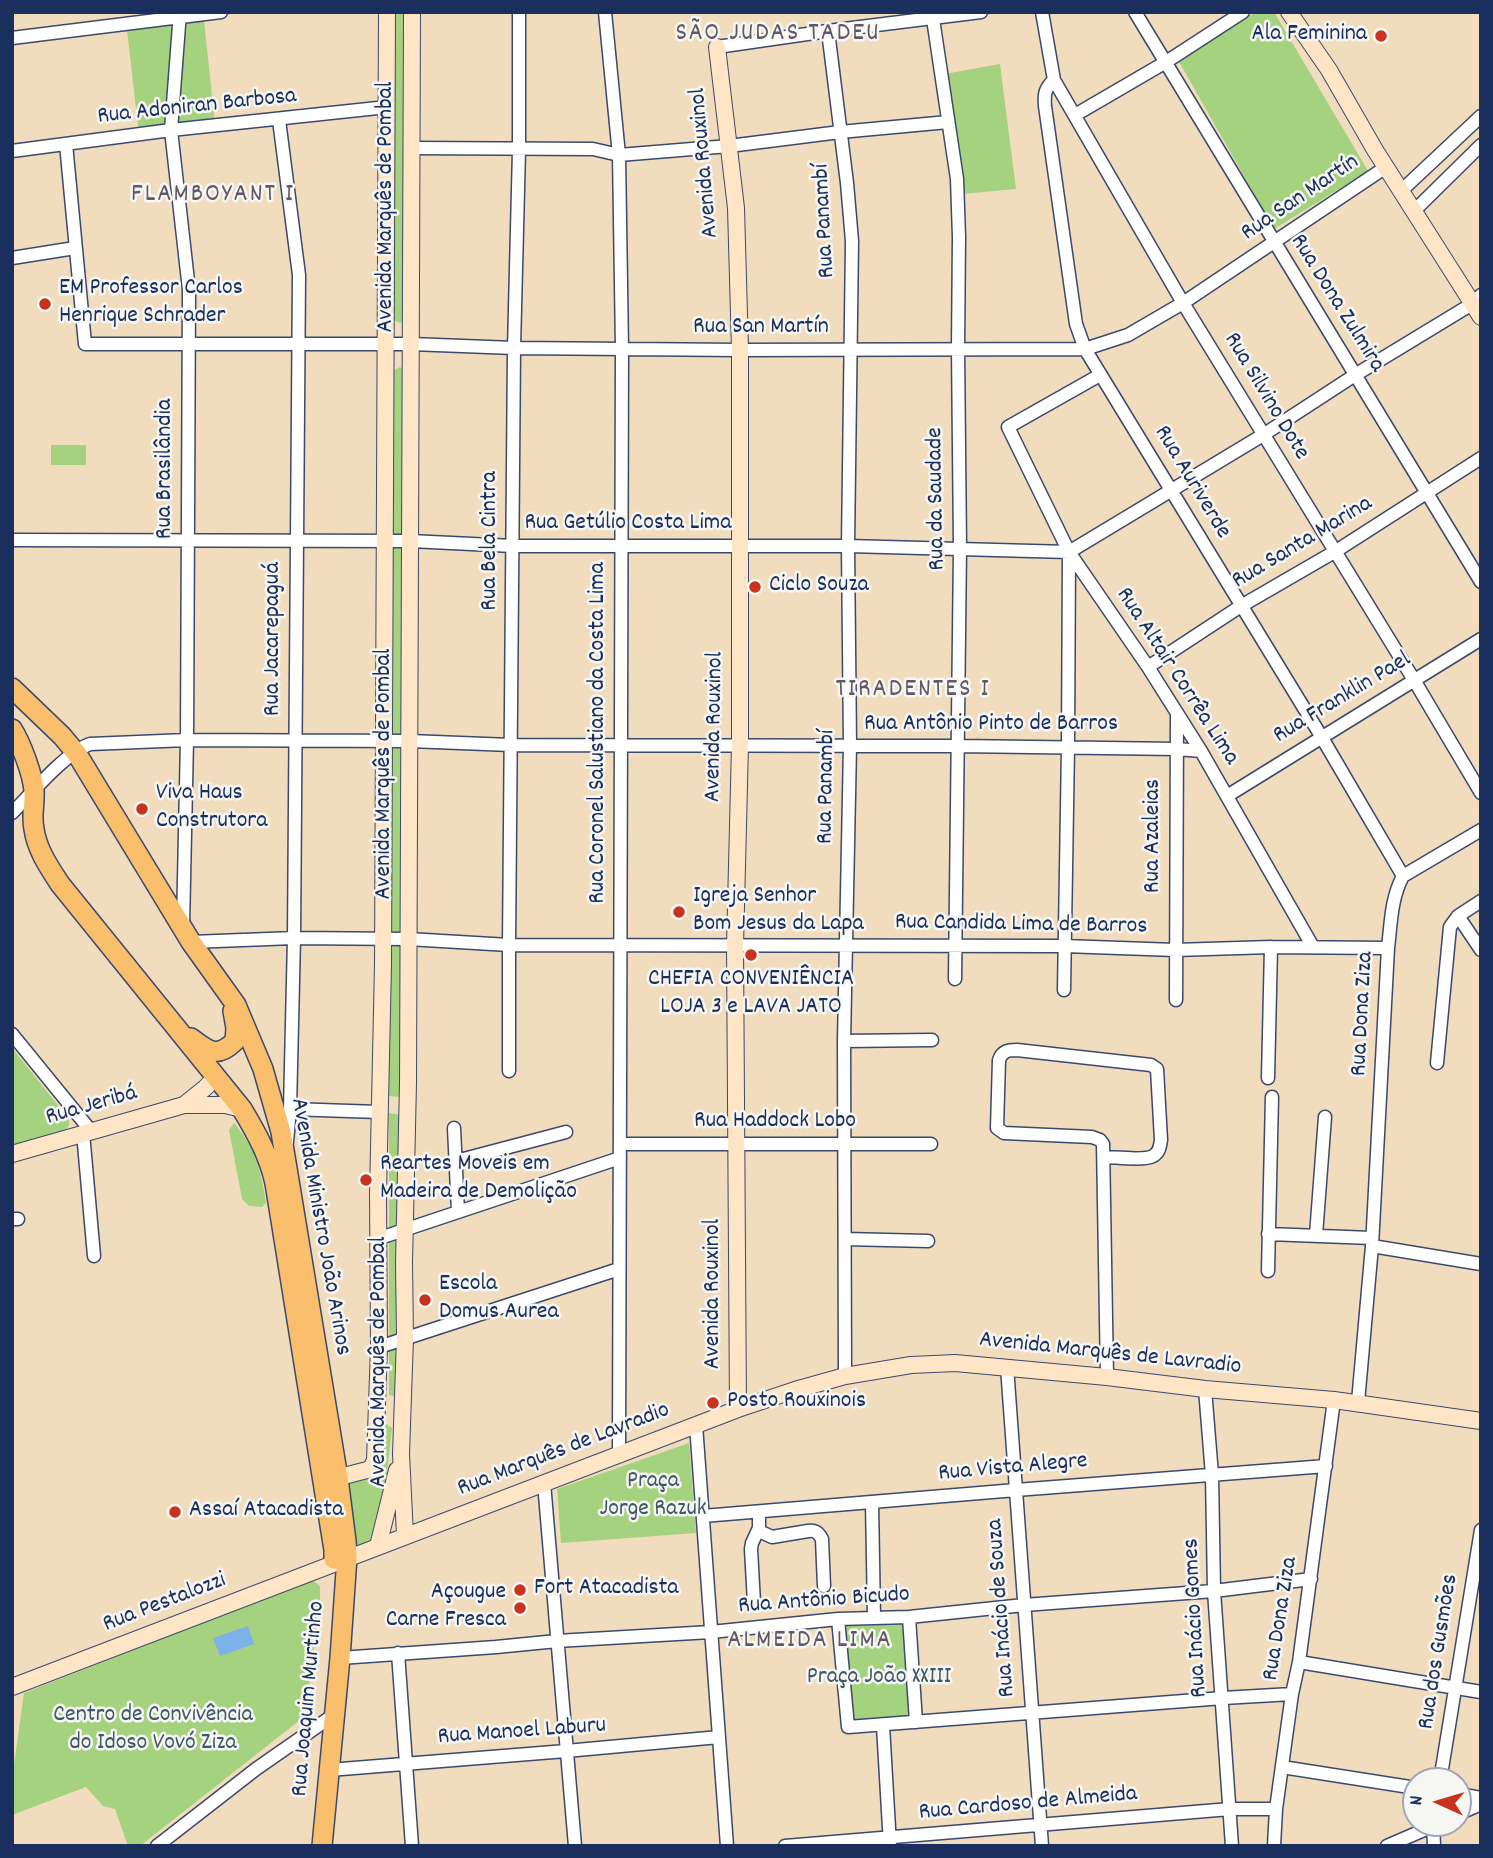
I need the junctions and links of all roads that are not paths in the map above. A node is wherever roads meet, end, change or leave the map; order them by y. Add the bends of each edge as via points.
1 (221, 12) edge
2 (412, 12) edge
3 (519, 12) edge
4 (605, 12) edge
5 (981, 12) edge
6 (1042, 12) edge
7 (1135, 12) edge
8 (1243, 12) edge
9 (1289, 12) edge
10 (388, 13) edge
11 (181, 15) edge
12 (933, 19) junction
13 (828, 31) junction
14 (12, 37) edge
15 (717, 47) joint
16 (1166, 62) junction
17 (1054, 80) junction
18 (387, 107) junction
19 (1075, 115) junction
20 (1481, 116) edge
21 (279, 120) junction
22 (948, 121) junction
23 (171, 131) junction
24 (840, 132) junction
25 (66, 144) junction
26 (1481, 145) edge
27 (729, 146) junction
28 (411, 148) junction
29 (519, 150) junction
30 (12, 151) edge
31 (619, 155) junction
32 (1386, 167) junction
33 (1401, 191) junction
34 (1414, 211) junction
35 (1273, 243) junction
36 (75, 248) junction
37 (12, 258) edge
38 (1183, 303) junction
39 (1478, 305) edge
40 (386, 337) junction
41 (411, 337) junction
42 (189, 343) junction
43 (298, 343) junction
44 (514, 348) junction
45 (957, 348) junction
46 (622, 349) junction
47 (1085, 349) junction
48 (740, 350) junction
49 (850, 350) junction
50 (386, 366) junction
51 (411, 368) junction
52 (1100, 375) junction
53 (1354, 375) junction
54 (1263, 435) junction
55 (1481, 458) edge
56 (1171, 492) junction
57 (1426, 494) junction
58 (385, 534) junction
59 (410, 534) junction
60 (12, 540) edge
61 (188, 540) junction
62 (297, 540) junction
63 (513, 546) junction
64 (621, 546) junction
65 (741, 546) junction
66 (848, 546) junction
67 (960, 548) junction
68 (1336, 551) junction
69 (1069, 552) junction
70 (410, 565) junction
71 (385, 566) junction
72 (1481, 582) edge
73 (1241, 606) junction
74 (1481, 639) edge
75 (1148, 667) junction
76 (1415, 680) junction
77 (12, 688) edge
78 (1177, 714) junction
79 (12, 729) edge
80 (384, 735) junction
81 (409, 735) junction
82 (1321, 736) junction
83 (187, 740) junction
84 (296, 741) junction
85 (511, 745) junction
86 (621, 746) junction
87 (740, 746) junction
88 (850, 746) junction
89 (959, 746) junction
90 (1068, 747) junction
91 (1177, 748) junction
92 (1201, 751) junction
93 (75, 752) junction
94 (409, 766) junction
95 (384, 767) junction
96 (34, 791) junction
97 (1481, 793) edge
98 (1227, 796) junction
99 (12, 813) edge
100 (1481, 830) edge
101 (1403, 876) junction
102 (1481, 901) edge
103 (1458, 916) junction
104 (383, 932) junction
105 (408, 932) junction
106 (187, 934) junction
107 (294, 939) junction
108 (509, 945) junction
109 (620, 945) junction
110 (846, 945) junction
111 (735, 946) junction
112 (1064, 946) junction
113 (955, 947) junction
114 (1271, 947) junction
115 (1313, 947) junction
116 (1388, 948) junction
117 (1175, 950) junction
118 (1481, 950) edge
119 (383, 964) junction
120 (408, 964) junction
121 (218, 978) junction
122 (955, 979) dead end
123 (1064, 990) dead end
124 (1176, 1000) dead end
125 (175, 1026) junction
126 (12, 1034) edge
127 (932, 1040) dead end
128 (235, 1041) junction
129 (844, 1041) junction
130 (1437, 1063) dead end
131 (509, 1071) dead end
132 (216, 1077) junction
133 (1268, 1079) dead end
134 (1272, 1097) dead end
135 (184, 1105) junction
136 (243, 1109) junction
137 (290, 1109) junction
138 (379, 1112) junction
139 (1325, 1117) dead end
140 (454, 1128) dead end
141 (87, 1132) junction
142 (566, 1132) dead end
143 (620, 1144) junction
144 (845, 1144) junction
145 (931, 1144) dead end
146 (737, 1145) junction
147 (12, 1154) edge
148 (1104, 1157) junction
149 (620, 1158) junction
150 (286, 1159) junction
151 (456, 1161) junction
152 (458, 1212) junction
153 (405, 1229) junction
154 (1268, 1234) junction
155 (1316, 1235) junction
156 (380, 1238) junction
157 (845, 1239) junction
158 (928, 1241) dead end
159 (1372, 1242) junction
160 (94, 1256) dead end
161 (1481, 1264) edge
162 (619, 1269) junction
163 (1268, 1271) dead end
164 (405, 1338) junction
165 (379, 1347) junction
166 (1007, 1367) junction
167 (845, 1377) junction
168 (1107, 1377) junction
169 (1205, 1389) junction
170 (1334, 1400) junction
171 (1358, 1402) junction
172 (377, 1406) junction
173 (738, 1409) junction
174 (1481, 1421) edge
175 (696, 1425) junction
176 (402, 1429) junction
177 (401, 1454) junction
178 (619, 1454) junction
179 (1326, 1466) junction
180 (1212, 1475) junction
181 (331, 1480) junction
182 (544, 1483) junction
183 (1016, 1490) junction
184 (872, 1502) junction
185 (759, 1511) junction
186 (703, 1517) junction
187 (1481, 1530) edge
188 (758, 1531) junction
189 (405, 1535) junction
190 (378, 1546) junction
191 (341, 1560) junction
192 (1477, 1575) edge
193 (1311, 1578) junction
194 (824, 1586) dead end
195 (1214, 1591) junction
196 (754, 1603) dead end
197 (1024, 1605) junction
198 (874, 1617) junction
199 (909, 1617) junction
200 (838, 1619) junction
201 (711, 1632) junction
202 (557, 1641) junction
203 (398, 1653) junction
204 (340, 1658) junction
205 (1299, 1662) junction
206 (12, 1687) edge
207 (1456, 1687) junction
208 (1481, 1692) edge
209 (1292, 1694) junction
210 (1223, 1698) junction
211 (1032, 1713) junction
212 (328, 1719) junction
213 (916, 1722) junction
214 (883, 1726) junction
215 (719, 1737) junction
216 (566, 1751) junction
217 (406, 1763) junction
218 (1282, 1767) junction
219 (1442, 1767) edge
220 (329, 1770) junction
221 (1402, 1786) edge
222 (1230, 1809) junction
223 (1276, 1809) junction
224 (1040, 1824) junction
225 (1407, 1837) edge
226 (889, 1842) edge
227 (158, 1846) edge
228 (310, 1846) edge
229 (322, 1846) edge
230 (412, 1846) edge
231 (575, 1846) edge
232 (727, 1846) edge
233 (785, 1846) edge
234 (1042, 1846) edge
235 (1232, 1846) edge
236 (1274, 1846) edge
237 (1387, 1846) edge

1 - 11 street
2 - 28 main road, Avenida Marquês de Pombal
3 - 29 street, Rua Bela Cintra
4 - 31 street, Rua Coronel Salustiano da Costa Lima
5 - 12 street
6 - 17 street, Rua Silvino Dote
7 - 16 street, Rua Dona Zulmira
8 - 16 street
9 - 32 main road
10 - 18 main road, Avenida Marquês de Pombal
11 - 14 street
11 - 23 street, Rua Brasilândia
12 - 13 street
12 - 22 street, Rua da Saudade
13 - 15 street
13 - 24 street, Rua Panambí
15 - 27 main road, Avenida Rouxinol
16 - 19 street
16 - 35 street, Rua Dona Zulmira
17 - 19 street, Rua Silvino Dote
17 - 47 street, Rua Auriverde via 1044,93 1045,106 1076,324
18 - 21 street, Rua Adoniran Barbosa
18 - 40 main road, Avenida Marquês de Pombal
19 - 38 street, Rua Silvino Dote
20 - 33 street
21 - 23 street, Rua Adoniran Barbosa
21 - 43 street, Rua Jacarepaguá via 299,275
22 - 24 street
22 - 45 street, Rua da Saudade via 957,179
23 - 25 street, Rua Adoniran Barbosa
23 - 42 street, Rua Brasilândia via 189,290
24 - 27 street
24 - 49 street, Rua Panambí via 852,241
25 - 30 street, Rua Adoniran Barbosa
25 - 36 street
26 - 34 street
27 - 31 street
27 - 48 main road, Avenida Rouxinol via 736,208
28 - 29 street
28 - 41 main road, Avenida Marquês de Pombal
29 - 31 street via 593,149
29 - 44 street, Rua Bela Cintra
31 - 46 street, Rua Coronel Salustiano da Costa Lima
32 - 33 main road
32 - 35 street, Rua San Martín
33 - 34 main road
34 - 39 main road
35 - 38 street, Rua San Martín
35 - 53 street, Rua Dona Zulmira
36 - 37 street
36 - 42 street via 85,344
38 - 47 street, Rua San Martín via 1128,335
38 - 54 street, Rua Silvino Dote
39 - 53 street
40 - 41 main road via 401,332
40 - 43 street
40 - 50 main road, Avenida Marquês de Pombal
41 - 44 street, Rua San Martín
41 - 51 main road, Avenida Marquês de Pombal
42 - 43 street
42 - 61 street, Rua Brasilândia
43 - 62 street, Rua Jacarepaguá
44 - 46 street, Rua San Martín
44 - 63 street, Rua Bela Cintra
45 - 47 street, Rua San Martín
45 - 49 street, Rua San Martín
45 - 67 street, Rua da Saudade
46 - 48 street, Rua San Martín
46 - 64 street, Rua Coronel Salustiano da Costa Lima
47 - 52 street, Rua Auriverde
48 - 49 street, Rua San Martín
48 - 65 main road, Avenida Rouxinol
49 - 66 street, Rua Panambí
50 - 51 main road
50 - 58 main road, Avenida Marquês de Pombal
51 - 59 main road, Avenida Marquês de Pombal
52 - 56 street, Rua Auriverde
52 - 69 street, Rua Altair Corrêa Lima via 1008,427
53 - 54 street
53 - 57 street, Rua Dona Zulmira
54 - 56 street
54 - 68 street, Rua Silvino Dote
55 - 57 street, Rua Santa Marina
56 - 69 street
56 - 73 street, Rua Auriverde
57 - 68 street, Rua Santa Marina
57 - 72 street, Rua Dona Zulmira
58 - 59 main road via 394,530
58 - 62 street
58 - 71 main road, Avenida Marquês de Pombal
59 - 63 street, Rua Getúlio Costa Lima
59 - 70 main road, Avenida Marquês de Pombal
60 - 61 street
61 - 62 street
61 - 83 street, Rua Brasilândia
62 - 84 street, Rua Jacarepaguá
63 - 64 street, Rua Getúlio Costa Lima
63 - 85 street, Rua Bela Cintra
64 - 65 street, Rua Getúlio Costa Lima
64 - 86 street, Rua Coronel Salustiano da Costa Lima
65 - 66 street, Rua Getúlio Costa Lima
65 - 87 main road, Avenida Rouxinol
66 - 67 street, Rua Getúlio Costa Lima
66 - 88 street, Rua Panambí
67 - 69 street, Rua Getúlio Costa Lima
67 - 89 street, Rua da Saudade
68 - 73 street, Rua Santa Marina
68 - 76 street, Rua Silvino Dote
69 - 75 street, Rua Altair Corrêa Lima
69 - 90 street
70 - 71 main road via 394,562
70 - 81 main road, Avenida Marquês de Pombal
71 - 80 main road, Avenida Marquês de Pombal
73 - 75 street, Rua Santa Marina
73 - 82 street, Rua Auriverde
74 - 76 street, Rua Franklin Pael
75 - 78 street, Rua Altair Corrêa Lima
76 - 82 street, Rua Franklin Pael
76 - 97 street, Rua Silvino Dote
77 - 93 main road, Avenida Ministro João Arinos
78 - 91 street, Rua Azaleias
78 - 92 street, Rua Altair Corrêa Lima
79 - 96 main road, Avenida Ministro João Arinos
80 - 81 main road
80 - 84 street
80 - 95 main road, Avenida Marquês de Pombal
81 - 85 street, Rua Antônio Pinto de Barros
81 - 94 main road, Avenida Marquês de Pombal
82 - 98 street, Rua Franklin Pael
82 - 101 street, Rua Auriverde
83 - 84 street
83 - 93 street via 90,744
83 - 106 street, Rua Brasilândia
84 - 107 street, Rua Jacarepaguá
85 - 86 street, Rua Antônio Pinto de Barros
85 - 108 street, Rua Bela Cintra
86 - 87 street, Rua Antônio Pinto de Barros
86 - 109 street, Rua Coronel Salustiano da Costa Lima
87 - 88 street, Rua Antônio Pinto de Barros
87 - 111 main road, Avenida Rouxinol
88 - 89 street, Rua Antônio Pinto de Barros
88 - 110 street, Rua Panambí
89 - 90 street, Rua Antônio Pinto de Barros
89 - 113 street, Rua da Saudade
90 - 91 street, Rua Antônio Pinto de Barros
90 - 112 street
91 - 92 street, Rua Antônio Pinto de Barros
91 - 117 street, Rua Azaleias
92 - 98 street, Rua Altair Corrêa Lima
93 - 96 street
93 - 106 main road, Avenida Ministro João Arinos
94 - 95 main road
94 - 105 main road, Avenida Marquês de Pombal
95 - 104 main road, Avenida Marquês de Pombal
96 - 99 street
96 - 125 main road, Avenida Ministro João Arinos via 34,831 42,857
98 - 115 street, Rua Altair Corrêa Lima
100 - 101 street
101 - 116 street, Rua Dona Ziza via 1393,902
102 - 103 street
103 - 118 street
103 - 130 street via 1450,927
104 - 105 main road via 393,928
104 - 107 street
104 - 119 main road, Avenida Marquês de Pombal
105 - 108 street, Rua Candida Lima de Barros
105 - 120 main road, Avenida Marquês de Pombal
106 - 107 street
106 - 121 main road, Avenida Ministro João Arinos
107 - 137 street, Rua Jacarepaguá
108 - 109 street, Rua Candida Lima de Barros
108 - 131 street, Rua Bela Cintra
109 - 111 street, Rua Candida Lima de Barros
109 - 143 street, Rua Coronel Salustiano da Costa Lima
110 - 111 street, Rua Candida Lima de Barros
110 - 113 street, Rua Candida Lima de Barros
110 - 129 street, Rua Panambí
111 - 146 main road, Avenida Rouxinol
112 - 113 street, Rua Candida Lima de Barros
112 - 117 street, Rua Candida Lima de Barros
112 - 123 street
113 - 122 street, Rua da Saudade
114 - 115 street, Rua Candida Lima de Barros
114 - 117 street, Rua Candida Lima de Barros
114 - 133 street
115 - 116 street, Rua Candida Lima de Barros
116 - 159 street, Rua Dona Ziza
117 - 124 street, Rua Azaleias
119 - 120 main road
119 - 138 main road, Avenida Marquês de Pombal
120 - 153 main road, Avenida Marquês de Pombal
121 - 128 main road via 232,1006
121 - 150 main road, Avenida Ministro João Arinos via 236,1004 263,1069
125 - 128 main road via 212,1052 224,1051
125 - 132 main road, Avenida Ministro João Arinos
126 - 141 street
127 - 129 street
128 - 132 main road
129 - 144 street, Rua Panambí
132 - 135 main road
132 - 136 main road, Avenida Ministro João Arinos
134 - 154 street
135 - 136 main road
135 - 141 main road, Rua Jeribá
136 - 181 main road, Avenida Ministro João Arinos via 262,1143 275,1183
137 - 138 street
137 - 150 street, Rua Jacarepaguá
138 - 156 main road, Avenida Marquês de Pombal
139 - 155 street
140 - 151 street
141 - 147 main road, Rua Jeribá
141 - 160 street
142 - 151 street
143 - 146 street, Rua Haddock Lobo
143 - 149 street, Rua Coronel Salustiano da Costa Lima
144 - 145 street, Rua Haddock Lobo
144 - 146 street, Rua Haddock Lobo
144 - 157 street, Rua Panambí
146 - 173 main road, Avenida Rouxinol
148 - 148 street via 1101,1140 1092,1137 1004,1133 997,1128 1001,1054 1017,1049 1157,1069 1160,1149 1149,1158
148 - 168 street
149 - 152 street
149 - 162 street, Rua Coronel Salustiano da Costa Lima
150 - 181 main road, Avenida Ministro João Arinos
151 - 152 street
152 - 153 street
153 - 156 street
153 - 164 main road, Avenida Marquês de Pombal
154 - 155 street
154 - 163 street
155 - 159 street
156 - 165 main road, Avenida Marquês de Pombal
157 - 158 street
157 - 167 street, Rua Panambí
159 - 161 street
159 - 171 street, Rua Dona Ziza
162 - 164 street
162 - 178 street, Rua Coronel Salustiano da Costa Lima
164 - 165 street
164 - 176 main road, Avenida Marquês de Pombal
165 - 172 main road, Avenida Marquês de Pombal
166 - 167 main road, Avenida Marquês de Lavradio via 911,1365
166 - 168 main road, Avenida Marquês de Lavradio
166 - 183 street, Rua Inácio de Souza
167 - 173 main road, Avenida Marquês de Lavradio
168 - 169 main road, Avenida Marquês de Lavradio
169 - 170 main road, Avenida Marquês de Lavradio
169 - 180 street, Rua Inácio Gomes
170 - 171 main road, Avenida Marquês de Lavradio
170 - 179 street, Rua Dona Ziza
171 - 174 main road, Avenida Marquês de Lavradio
172 - 176 main road via 388,1421
172 - 181 main road, Avenida Marquês de Pombal via 374,1465
173 - 175 main road, Rua Marquês de Lavradio
175 - 178 main road, Rua Marquês de Lavradio
175 - 186 street
176 - 177 main road, Avenida Marquês de Pombal
177 - 189 main road, Avenida Marquês de Pombal
177 - 190 main road
178 - 182 main road, Rua Marquês de Lavradio
179 - 180 street, Rua Vista Alegre
179 - 193 street, Rua Dona Ziza
180 - 183 street, Rua Vista Alegre
180 - 195 street, Rua Inácio Gomes
181 - 191 main road, Avenida Ministro João Arinos via 334,1549
182 - 189 main road, Rua Marquês de Lavradio
182 - 202 street
183 - 184 street, Rua Vista Alegre
183 - 197 street, Rua Inácio de Souza
184 - 185 street, Rua Vista Alegre
184 - 198 street
185 - 186 street, Rua Vista Alegre
185 - 188 street
186 - 201 street
187 - 192 street, Rua dos Gusmões
188 - 194 street via 772,1537 808,1531 819,1534
188 - 196 street via 751,1549
189 - 190 main road
190 - 191 main road
191 - 204 main road, Rua Joaquim Murtinho
191 - 206 main road, Rua Pestalozzi
191 - 212 main road, Rua Joaquim Murtinho
192 - 207 street, Rua dos Gusmões
193 - 195 street, Rua Antônio Bicudo
193 - 205 street, Rua Dona Ziza
195 - 197 street, Rua Antônio Bicudo
195 - 210 street, Rua Inácio Gomes
197 - 199 street, Rua Antônio Bicudo
197 - 211 street, Rua Inácio de Souza
198 - 199 street, Rua Antônio Bicudo
198 - 200 street, Rua Antônio Bicudo
199 - 213 street
200 - 201 street, Rua Antônio Bicudo
200 - 214 street via 848,1727
201 - 202 street, Rua Antônio Bicudo
201 - 215 street
202 - 203 street, Rua Antônio Bicudo
202 - 216 street
203 - 204 street, Rua Antônio Bicudo
203 - 217 street
204 - 212 main road, Rua Joaquim Murtinho
205 - 207 street
205 - 209 street, Rua Dona Ziza
207 - 208 street
207 - 219 street, Rua dos Gusmões
209 - 210 street
209 - 218 street, Rua Dona Ziza
210 - 211 street
210 - 222 street, Rua Inácio Gomes
211 - 213 street
211 - 224 street, Rua Inácio de Souza
212 - 220 main road, Rua Joaquim Murtinho
212 - 227 street
212 - 228 main road, Rua Joaquim Murtinho
213 - 214 street
214 - 226 street
215 - 216 street, Rua Manoel Laburu
215 - 232 street
216 - 217 street, Rua Manoel Laburu
216 - 231 street
217 - 220 street, Rua Manoel Laburu
217 - 230 street
218 - 221 street
218 - 223 street, Rua Dona Ziza
220 - 229 main road, Rua Joaquim Murtinho
222 - 223 street, Rua Cardoso de Almeida
222 - 224 street, Rua Cardoso de Almeida
222 - 235 street, Rua Inácio Gomes
223 - 236 street, Rua Dona Ziza
224 - 226 street, Rua Cardoso de Almeida
224 - 234 street, Rua Inácio de Souza
225 - 237 street
226 - 233 street, Rua Cardoso de Almeida

